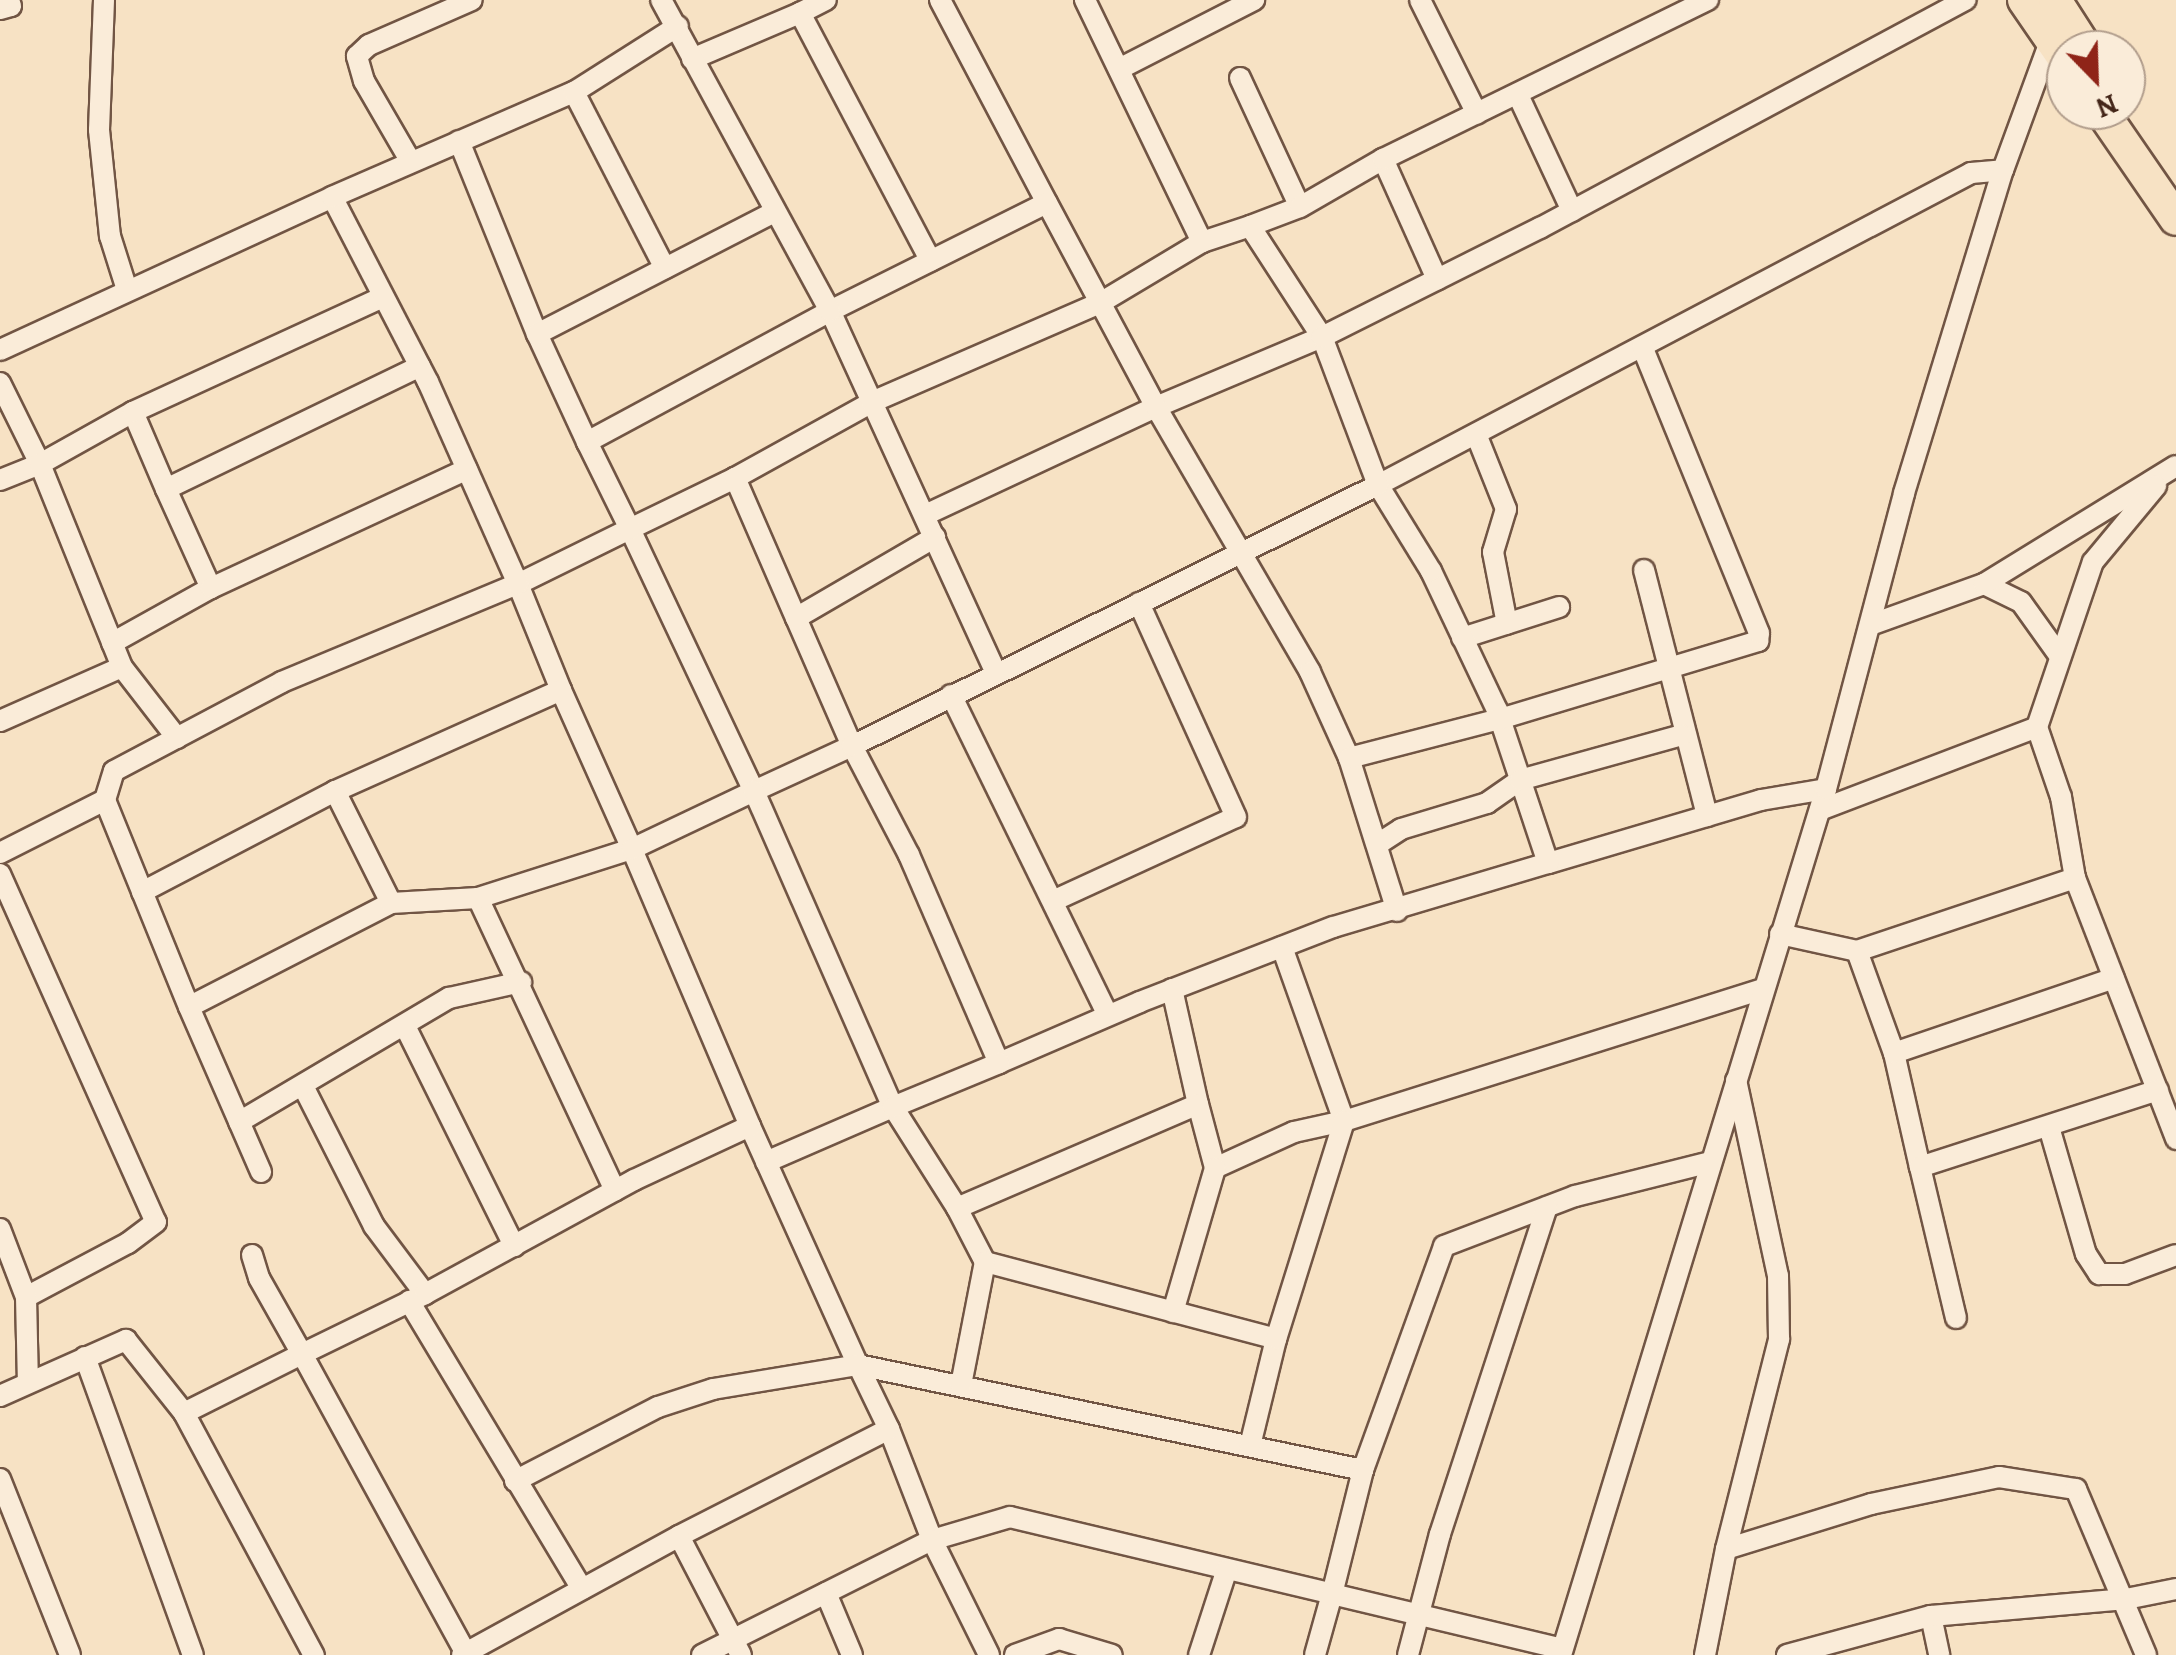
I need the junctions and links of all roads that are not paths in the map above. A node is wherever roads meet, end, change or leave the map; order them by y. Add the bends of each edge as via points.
1 (9, 0) edge
2 (104, 0) edge
3 (472, 0) edge
4 (661, 0) edge
5 (826, 0) edge
6 (940, 0) edge
7 (1085, 0) edge
8 (1254, 0) edge
9 (1420, 0) edge
10 (1708, 0) edge
11 (1966, 0) edge
12 (2024, 0) edge
13 (0, 9) edge
14 (800, 13) junction
15 (678, 26) junction
16 (2058, 28) edge
17 (692, 59) junction
18 (1118, 69) junction
19 (1240, 78) dead end
20 (574, 92) junction
21 (1518, 94) junction
22 (1477, 114) junction
23 (2115, 130) edge
24 (2141, 130) edge
25 (459, 141) junction
26 (1383, 159) junction
27 (411, 162) junction
28 (2003, 170) junction
29 (2176, 183) edge
30 (332, 196) junction
31 (1047, 203) junction
32 (1300, 206) junction
33 (1572, 211) junction
34 (774, 212) junction
35 (2176, 219) edge
36 (1250, 226) junction
37 (1202, 242) junction
38 (932, 261) junction
39 (664, 268) junction
40 (1437, 279) junction
41 (127, 290) junction
42 (384, 297) junction
43 (1100, 303) junction
44 (830, 311) junction
45 (536, 334) junction
46 (1322, 338) junction
47 (1642, 348) junction
48 (0, 350) edge
49 (420, 366) junction
50 (0, 383) edge
51 (872, 402) junction
52 (1156, 408) junction
53 (134, 412) junction
54 (1476, 434) junction
55 (587, 442) junction
56 (40, 464) junction
57 (2171, 469) edge
58 (467, 470) junction
59 (735, 478) junction
60 (0, 480) edge
61 (1378, 485) junction
62 (166, 489) junction
63 (925, 515) junction
64 (630, 529) junction
65 (935, 537) junction
66 (1240, 553) junction
67 (1644, 570) dead end
68 (518, 584) junction
69 (1984, 584) junction
70 (211, 588) junction
71 (1140, 603) junction
72 (1560, 608) dead end
73 (796, 618) junction
74 (1508, 624) junction
75 (1870, 624) junction
76 (1462, 638) junction
77 (112, 644) junction
78 (2059, 655) junction
79 (122, 667) junction
80 (1666, 668) junction
81 (996, 673) junction
82 (561, 690) junction
83 (951, 695) junction
84 (1500, 719) junction
85 (0, 721) edge
86 (2038, 727) junction
87 (1682, 735) junction
88 (177, 738) junction
89 (852, 746) junction
90 (1349, 758) junction
91 (1520, 780) junction
92 (336, 791) junction
93 (754, 791) junction
94 (1823, 799) junction
95 (105, 800) junction
96 (1706, 816) junction
97 (1378, 844) junction
98 (632, 848) junction
99 (0, 853) edge
100 (1548, 863) junction
101 (0, 874) edge
102 (2075, 878) junction
103 (142, 892) junction
104 (478, 898) junction
105 (1052, 902) junction
106 (390, 903) junction
107 (1397, 910) junction
108 (1780, 934) junction
109 (1282, 946) junction
110 (1857, 951) junction
111 (2114, 978) junction
112 (521, 982) junction
113 (1172, 989) junction
114 (1763, 989) junction
115 (189, 1006) junction
116 (1108, 1015) junction
117 (405, 1026) junction
118 (1894, 1053) junction
119 (999, 1064) junction
120 (1736, 1078) junction
121 (303, 1086) junction
122 (2158, 1090) junction
123 (1198, 1104) junction
124 (893, 1107) junction
125 (1344, 1121) junction
126 (239, 1122) junction
127 (750, 1126) junction
128 (2049, 1127) junction
129 (2176, 1139) edge
130 (766, 1162) junction
131 (1710, 1162) junction
132 (1920, 1167) junction
133 (1214, 1168) junction
134 (261, 1172) dead end
135 (615, 1190) junction
136 (1547, 1207) junction
137 (957, 1208) junction
138 (0, 1229) edge
139 (514, 1246) junction
140 (2176, 1254) edge
141 (252, 1255) dead end
142 (985, 1262) junction
143 (26, 1296) junction
144 (417, 1298) junction
145 (1172, 1312) junction
146 (1956, 1318) dead end
147 (1276, 1340) junction
148 (302, 1354) junction
149 (86, 1357) junction
150 (858, 1365) junction
151 (28, 1382) junction
152 (961, 1385) junction
153 (0, 1396) edge
154 (184, 1413) junction
155 (889, 1429) junction
156 (1250, 1446) junction
157 (1363, 1470) junction
158 (0, 1479) edge
159 (515, 1481) junction
160 (678, 1536) junction
161 (932, 1540) junction
162 (1726, 1550) junction
163 (1228, 1569) junction
164 (582, 1589) junction
165 (2176, 1589) edge
166 (826, 1593) junction
167 (1332, 1594) junction
168 (2122, 1599) junction
169 (1418, 1614) junction
170 (1931, 1616) junction
171 (738, 1647) edge
172 (1562, 1652) edge
173 (1802, 1653) edge
174 (464, 1654) edge
175 (70, 1655) edge
176 (193, 1655) edge
177 (314, 1655) edge
178 (702, 1655) edge
179 (852, 1655) edge
180 (989, 1655) edge
181 (1015, 1655) edge
182 (1112, 1655) edge
183 (1198, 1655) edge
184 (1315, 1655) edge
185 (1408, 1655) edge
186 (1705, 1655) edge
187 (1939, 1655) edge
188 (2146, 1655) edge

1 - 13 street via 12,6
2 - 41 street via 99,130 110,236
3 - 27 street via 357,56 364,81
4 - 15 street
5 - 14 street
6 - 31 street
7 - 18 street
8 - 18 street
9 - 22 street
10 - 21 street
11 - 33 street
12 - 16 main road
14 - 17 street
14 - 38 street
15 - 17 street
15 - 20 street
16 - 28 street
17 - 34 street
18 - 37 street
19 - 32 street
20 - 25 street
20 - 39 street
21 - 22 street
21 - 33 street
22 - 26 street
23 - 35 main road
24 - 29 main road
25 - 27 street
25 - 45 street
26 - 32 street
26 - 40 street
27 - 30 street
28 - 47 street via 1971,173
28 - 75 street
30 - 41 street
30 - 42 street
31 - 38 street
31 - 43 street
32 - 36 street
33 - 40 street
34 - 39 street
34 - 44 street
36 - 37 street
36 - 46 street
37 - 43 street
38 - 44 street
39 - 45 street
40 - 46 street
41 - 48 street
42 - 49 street
42 - 53 street
43 - 51 street
43 - 52 street
44 - 51 street
44 - 55 street
45 - 55 street
46 - 52 street
46 - 61 street
47 - 54 street
47 - 80 street via 1759,633 1752,644
49 - 58 street
49 - 62 street
50 - 56 street
51 - 59 street
51 - 63 street
52 - 63 street
52 - 66 street
53 - 56 street
53 - 62 street
54 - 61 street
54 - 74 street via 1506,509 1493,552
55 - 64 street
56 - 60 street
56 - 77 street
57 - 69 street
57 - 78 street via 2093,562
58 - 68 street
58 - 70 street
59 - 64 street
59 - 73 street
61 - 66 street
61 - 76 street via 1431,571
62 - 70 street
63 - 65 street
64 - 68 street
64 - 93 street
65 - 73 street
65 - 81 street
66 - 71 street
66 - 90 street via 1310,672
67 - 80 street
68 - 82 street
68 - 88 street via 282,682
69 - 75 street
69 - 78 street via 2021,602
70 - 77 street
71 - 81 street
71 - 105 street via 1236,817
72 - 74 street
73 - 89 street
74 - 76 street
75 - 94 street
76 - 84 street
77 - 79 street
78 - 86 street
79 - 85 street
79 - 88 street
80 - 84 street
80 - 87 street
81 - 83 street
82 - 92 street
82 - 98 street
83 - 89 street
83 - 105 street
84 - 90 street
84 - 91 street
86 - 94 street
86 - 102 street via 2062,796
87 - 91 street
87 - 96 street
88 - 95 street via 114,771
89 - 93 street
89 - 119 street via 909,856
90 - 97 street
91 - 97 street via 1487,803 1402,829
91 - 100 street
92 - 103 street
92 - 106 street
93 - 98 street
93 - 124 street
94 - 96 street via 1761,800
94 - 108 street
95 - 99 street
95 - 103 street
96 - 100 street
97 - 107 street
98 - 104 street
98 - 127 street
100 - 107 street
101 - 143 street via 156,1222
102 - 110 street
102 - 111 street
103 - 115 street
104 - 106 street
104 - 112 street
105 - 116 street
106 - 115 street
107 - 109 street
108 - 110 street
108 - 114 street
109 - 113 street
109 - 125 street
110 - 118 street
111 - 118 street
111 - 122 street
112 - 117 street via 449,998
112 - 135 street
113 - 116 street
113 - 123 street
114 - 120 street
114 - 125 street
115 - 126 street
116 - 119 street
117 - 121 street
117 - 139 street
118 - 132 street
119 - 124 street
120 - 131 street
120 - 162 street via 1780,1306 1774,1367
121 - 126 street
121 - 144 street
122 - 128 street
122 - 129 street
123 - 133 street
123 - 137 street
124 - 130 street
124 - 137 street
125 - 133 street via 1294,1132
125 - 147 street
126 - 134 street
127 - 130 street
127 - 135 street
128 - 132 street
128 - 140 street via 2086,1254 2099,1274 2125,1274
130 - 150 street
131 - 136 street
131 - 172 street
132 - 146 street
133 - 145 street
135 - 139 street
136 - 157 street via 1444,1246
136 - 169 street
137 - 142 street
138 - 143 street
139 - 144 street
141 - 148 street
142 - 145 street
142 - 152 street
143 - 151 street
144 - 148 street
144 - 159 street
145 - 147 street
147 - 156 street
148 - 154 street
148 - 174 street
149 - 151 street
149 - 154 street via 126,1340
149 - 176 street
150 - 152 street
150 - 155 street
150 - 159 street via 713,1389 658,1407
151 - 153 street
152 - 156 street
154 - 177 street
155 - 160 street
155 - 161 street
156 - 157 street
157 - 167 street
158 - 175 street
159 - 164 street
160 - 164 street
160 - 171 street
161 - 163 street via 1010,1517
161 - 166 street
161 - 180 street
162 - 168 street via 1871,1504 1999,1477 2076,1489
162 - 186 street
163 - 167 street
163 - 183 street
164 - 174 street
165 - 168 street
166 - 171 street
166 - 179 street
167 - 169 street
167 - 184 street
168 - 170 street
168 - 188 street
169 - 172 street
169 - 185 street
170 - 173 street
170 - 187 street
171 - 178 street
181 - 182 street via 1059,1639

